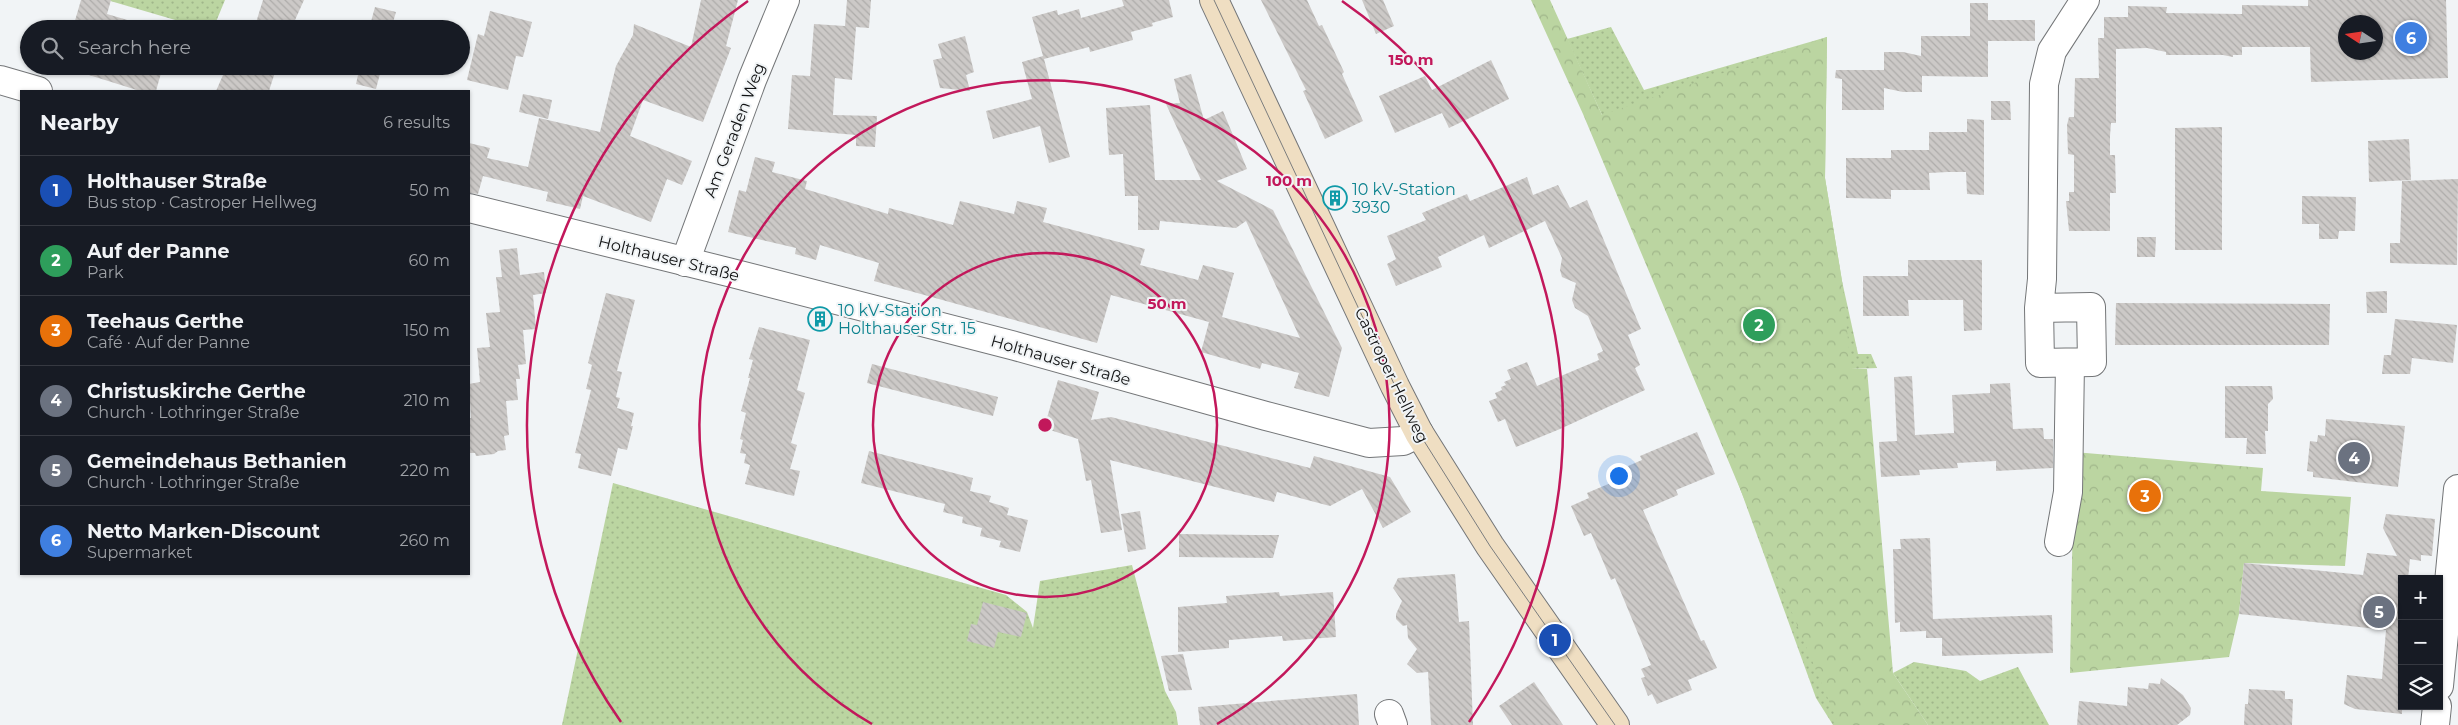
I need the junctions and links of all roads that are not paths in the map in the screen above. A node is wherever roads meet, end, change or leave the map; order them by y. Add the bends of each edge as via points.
1 (785, 0) edge
2 (1214, 0) edge
3 (2084, 0) edge
4 (0, 80) edge
5 (35, 90) edge
6 (470, 208) edge
7 (686, 262) junction
8 (2038, 308) junction
9 (2070, 363) junction
10 (1419, 433) junction
11 (2458, 490) edge
12 (2059, 542) dead end
13 (2452, 613) edge
14 (2443, 665) edge
15 (2437, 710) edge
16 (1615, 725) edge
17 (2435, 725) edge

1 - 7 street, Am Geraden Weg via 752,80
2 - 10 main road, Castroper Hellweg
3 - 8 street via 2052,51 2044,84 2042,277
4 - 5 street
6 - 7 street, Holthauser Straße
7 - 10 street, Holthauser Straße via 1050,355 1369,443 1403,441
8 - 9 street via 2040,363
8 - 9 street via 2091,307 2092,362
9 - 12 street via 2068,492
10 - 16 main road, Castroper Hellweg via 1490,546
11 - 13 street
13 - 14 street
15 - 17 street

